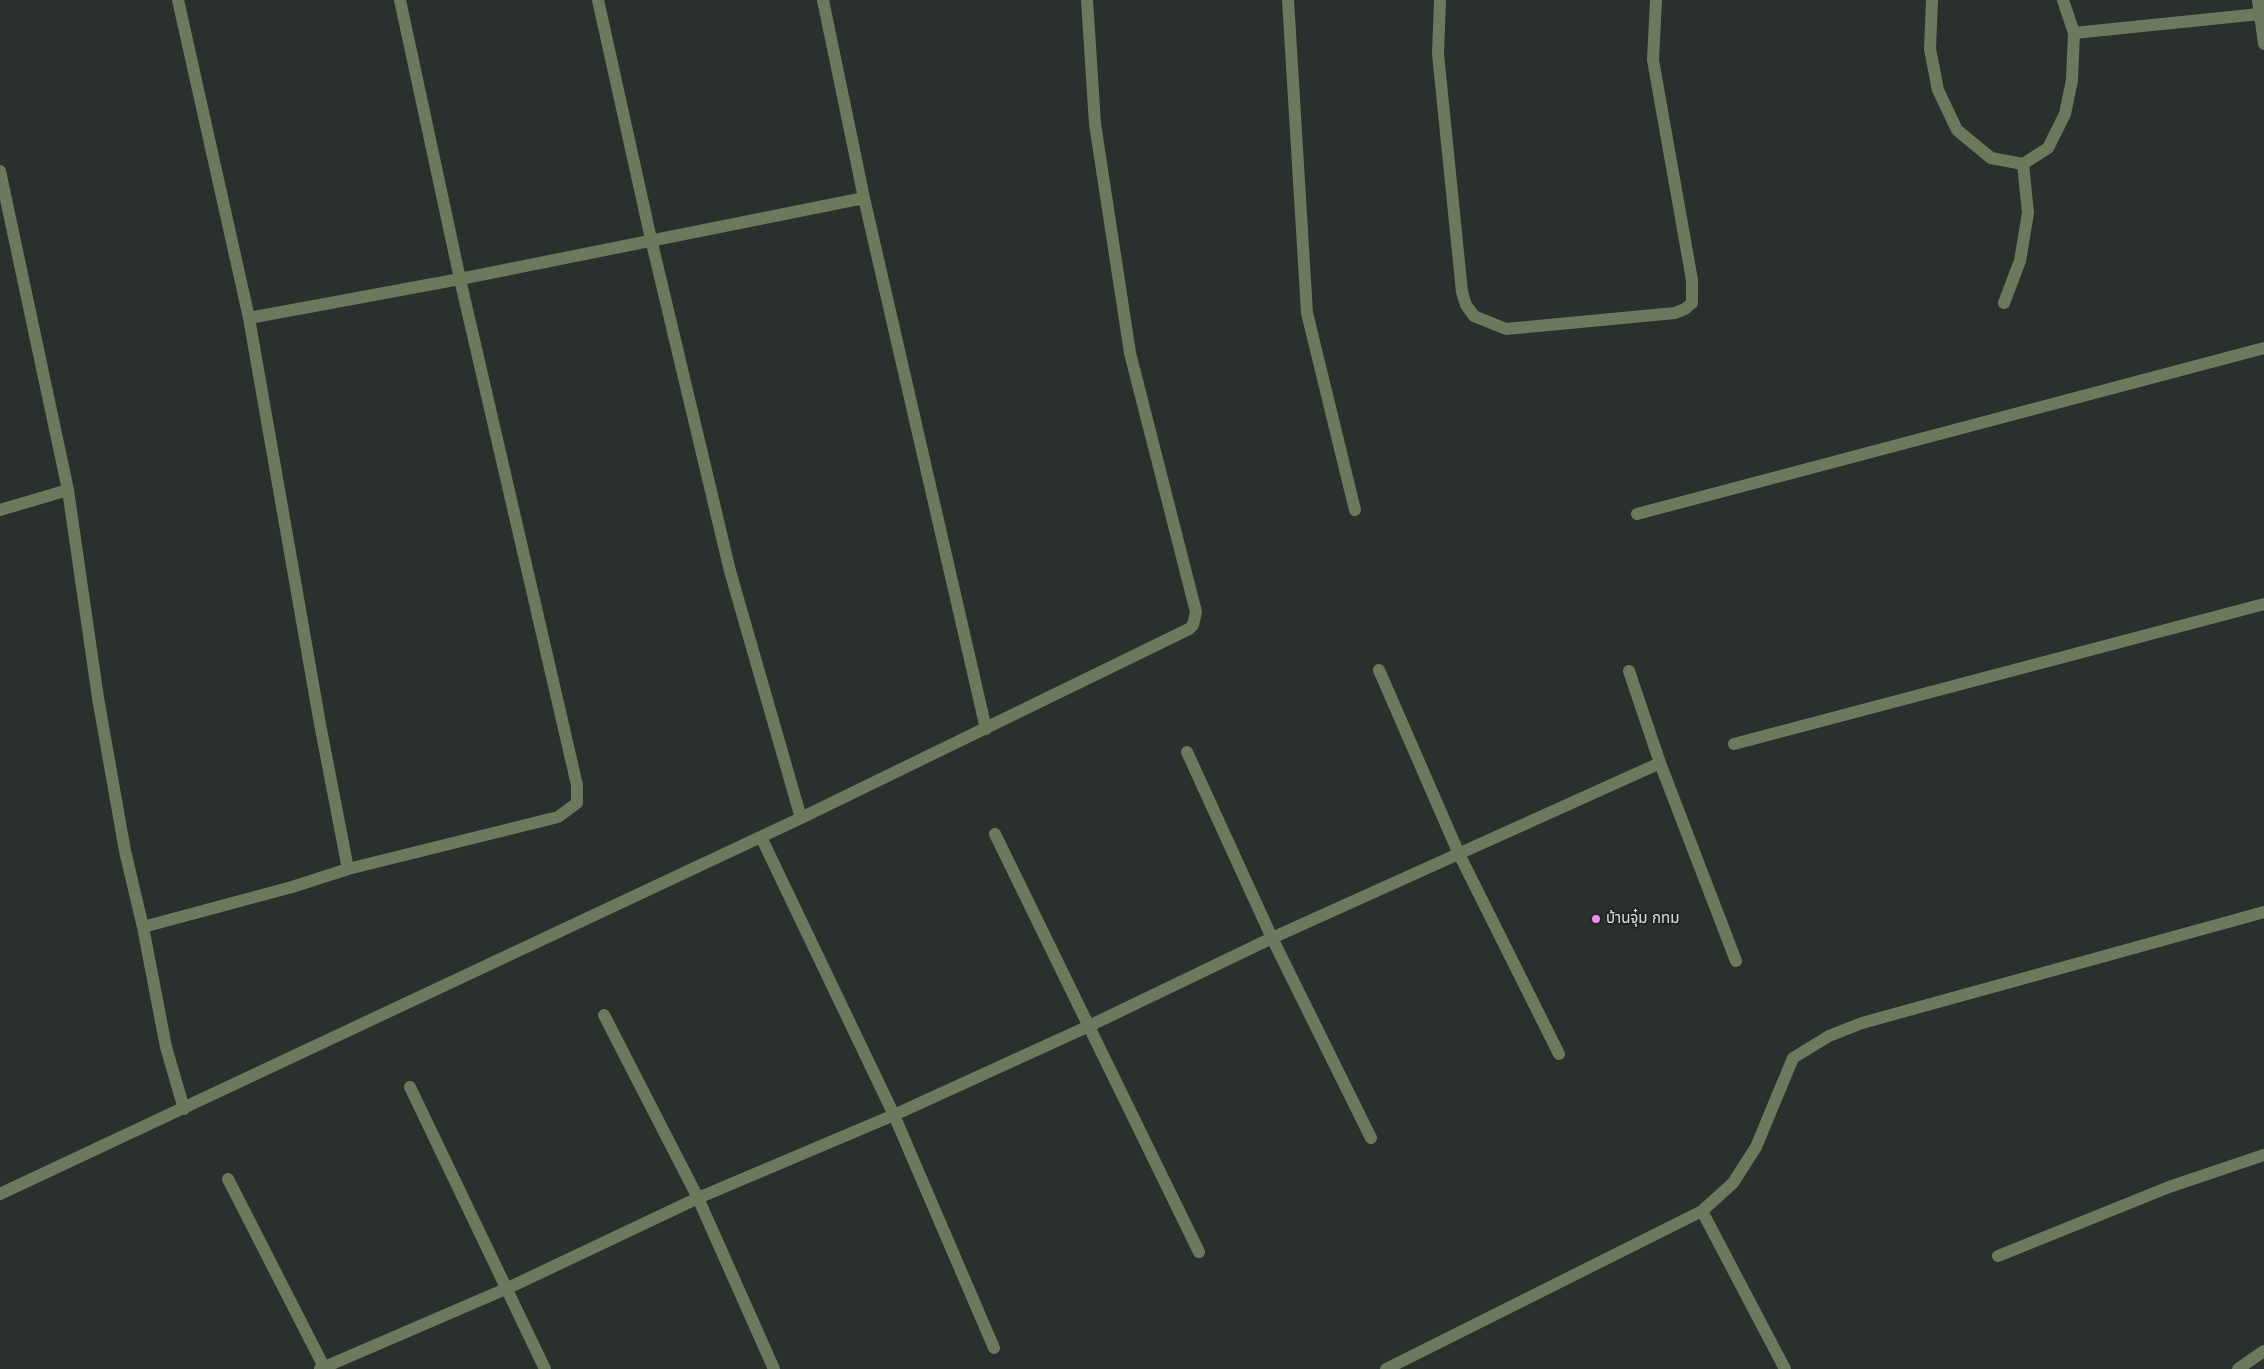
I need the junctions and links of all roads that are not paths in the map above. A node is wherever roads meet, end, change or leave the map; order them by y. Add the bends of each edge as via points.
1 (178, 0) edge
2 (400, 0) edge
3 (598, 0) edge
4 (824, 0) edge
5 (1087, 0) edge
6 (1288, 0) edge
7 (1440, 0) edge
8 (1656, 0) edge
9 (1932, 0) edge
10 (2063, 0) edge
11 (2258, 0) edge
12 (2260, 14) junction
13 (2074, 33) junction
14 (2264, 44) edge
15 (2023, 164) junction
16 (0, 171) edge
17 (864, 198) junction
18 (651, 239) junction
19 (460, 279) junction
20 (2004, 302) dead end
21 (249, 318) junction
22 (2264, 348) edge
23 (68, 490) junction
24 (0, 510) edge
25 (1355, 510) dead end
26 (1637, 514) dead end
27 (2264, 604) edge
28 (1379, 670) dead end
29 (1629, 671) dead end
30 (986, 729) junction
31 (1734, 744) dead end
32 (1187, 752) dead end
33 (1660, 763) junction
34 (801, 818) junction
35 (995, 834) dead end
36 (761, 838) junction
37 (1459, 854) junction
38 (348, 869) junction
39 (2264, 912) edge
40 (143, 926) junction
41 (1272, 938) junction
42 (1736, 961) dead end
43 (604, 1015) dead end
44 (1089, 1026) junction
45 (1559, 1054) dead end
46 (410, 1087) dead end
47 (184, 1109) junction
48 (894, 1115) junction
49 (1371, 1138) dead end
50 (2264, 1155) edge
51 (228, 1179) dead end
52 (0, 1194) edge
53 (698, 1198) junction
54 (1702, 1211) junction
55 (1199, 1252) dead end
56 (1998, 1256) dead end
57 (508, 1288) junction
58 (994, 1348) dead end
59 (2264, 1351) edge
60 (323, 1369) edge
61 (546, 1369) edge
62 (774, 1369) edge
63 (1386, 1369) edge
64 (1785, 1369) edge
65 (2238, 1369) edge

1 - 21 street
2 - 19 street
3 - 18 street
4 - 17 street
5 - 30 street via 1095,124 1130,353 1196,612 1194,625 1184,633
6 - 25 street via 1307,313
7 - 8 street via 1438,54 1462,292 1474,316 1506,329 1675,313 1692,302 1692,280 1653,60
9 - 15 street via 1930,48 1938,90 1957,130 1991,158
10 - 13 street
11 - 12 street
12 - 13 street
12 - 14 street
13 - 15 street via 2072,80 2065,114 2048,148
15 - 20 street via 2028,214 2020,261
16 - 23 street
17 - 18 street
17 - 30 street
18 - 19 street
18 - 34 street via 730,572
19 - 21 street
19 - 38 street via 577,785 577,803 558,816
21 - 38 street
22 - 26 street
23 - 24 street
23 - 40 street via 100,707 125,851
27 - 31 street
28 - 37 street
29 - 33 street
30 - 34 street
32 - 41 street
33 - 37 street
33 - 42 street
34 - 36 street
35 - 44 street
36 - 47 street
36 - 48 street
37 - 41 street
37 - 45 street
38 - 40 street
39 - 54 street via 1871,1021 1829,1036 1793,1058 1756,1147 1733,1183
40 - 47 street via 166,1047
41 - 44 street
41 - 49 street
43 - 53 street
44 - 48 street
44 - 55 street
46 - 57 street
47 - 52 street
48 - 53 street
48 - 58 street
50 - 56 street via 2169,1187
51 - 60 street
53 - 57 street
53 - 62 street
54 - 63 street
54 - 64 street
57 - 60 street
57 - 61 street
59 - 65 street

